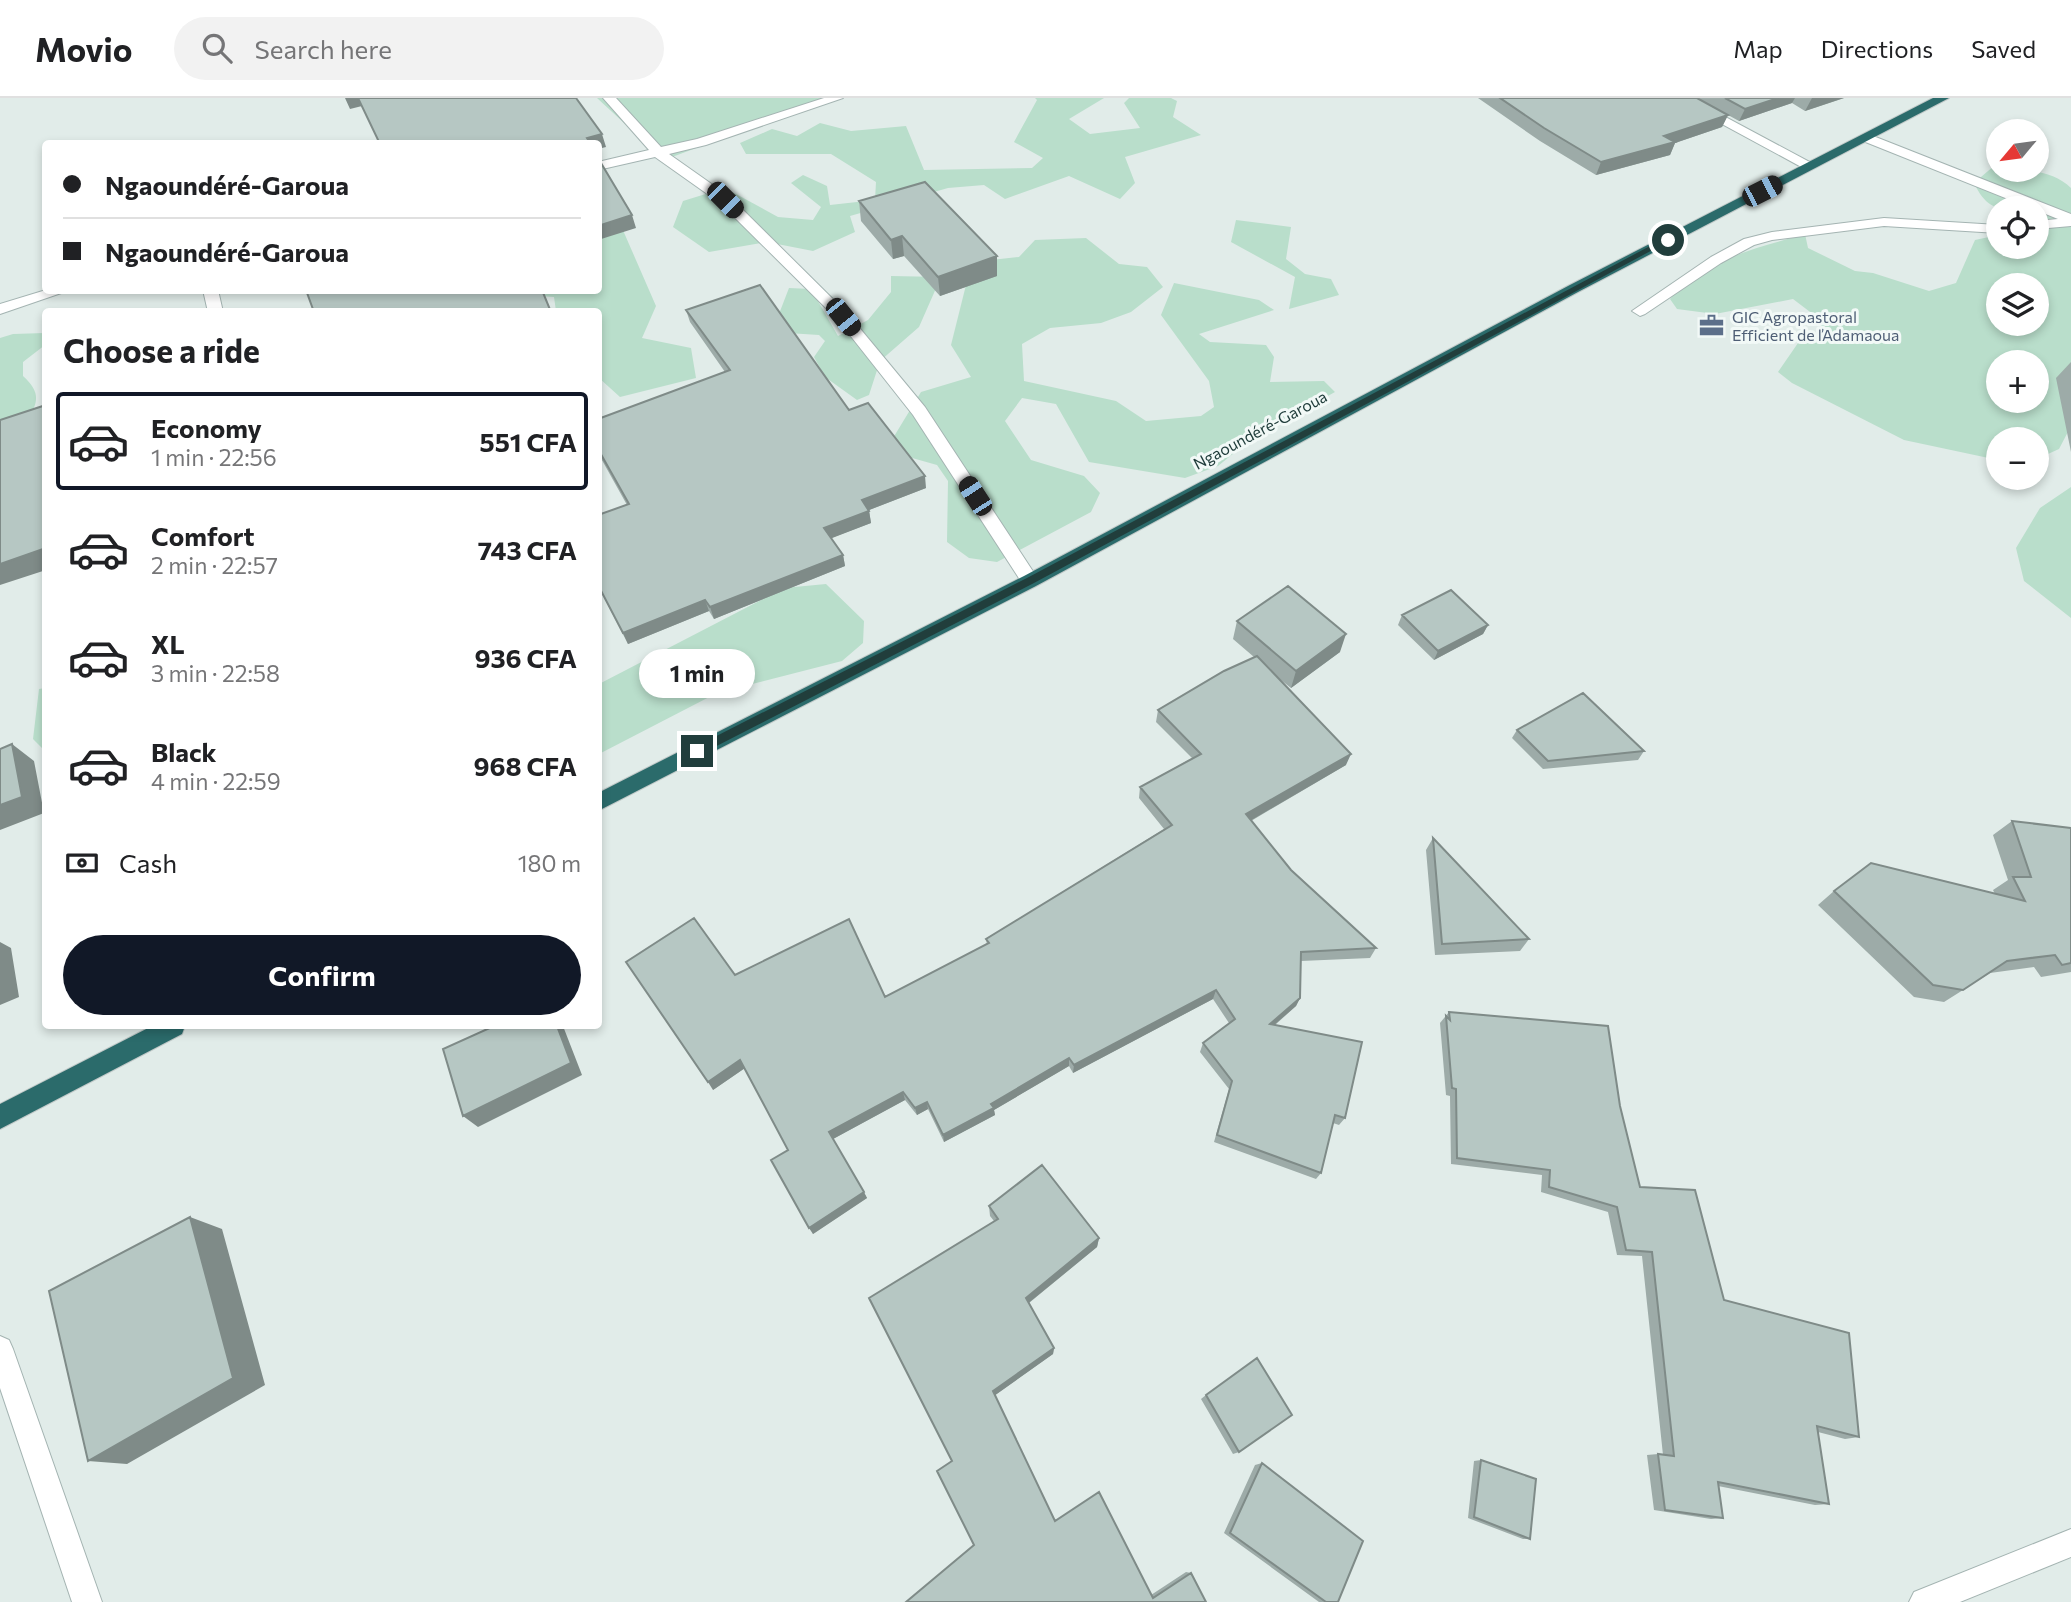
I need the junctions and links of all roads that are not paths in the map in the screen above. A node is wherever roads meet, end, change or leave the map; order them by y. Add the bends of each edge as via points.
1 (609, 98) edge
2 (837, 98) edge
3 (1680, 98) edge
4 (1943, 98) edge
5 (1868, 138) junction
6 (659, 153) junction
7 (602, 165) edge
8 (1810, 166) junction
9 (2071, 220) edge
10 (2049, 223) edge
11 (1986, 228) edge
12 (50, 294) edge
13 (0, 309) edge
14 (1640, 311) dead end
15 (1030, 580) junction
16 (602, 801) edge
17 (168, 1029) edge
18 (0, 1117) edge
19 (0, 1349) edge
20 (2071, 1543) edge
21 (87, 1602) edge
22 (1924, 1602) edge

1 - 6 street
2 - 6 street
3 - 8 street
4 - 5 highway, Ngaoundéré-Garoua
5 - 8 highway, Ngaoundéré-Garoua
5 - 9 street
6 - 7 street
6 - 15 street via 725,200 843,317 919,411
8 - 15 highway, Ngaoundéré-Garoua
9 - 10 street
11 - 14 street via 1884,222 1772,236 1749,242 1716,260
12 - 13 street
15 - 16 highway, Ngaoundéré-Garoua
17 - 18 highway
19 - 21 street
20 - 22 street

